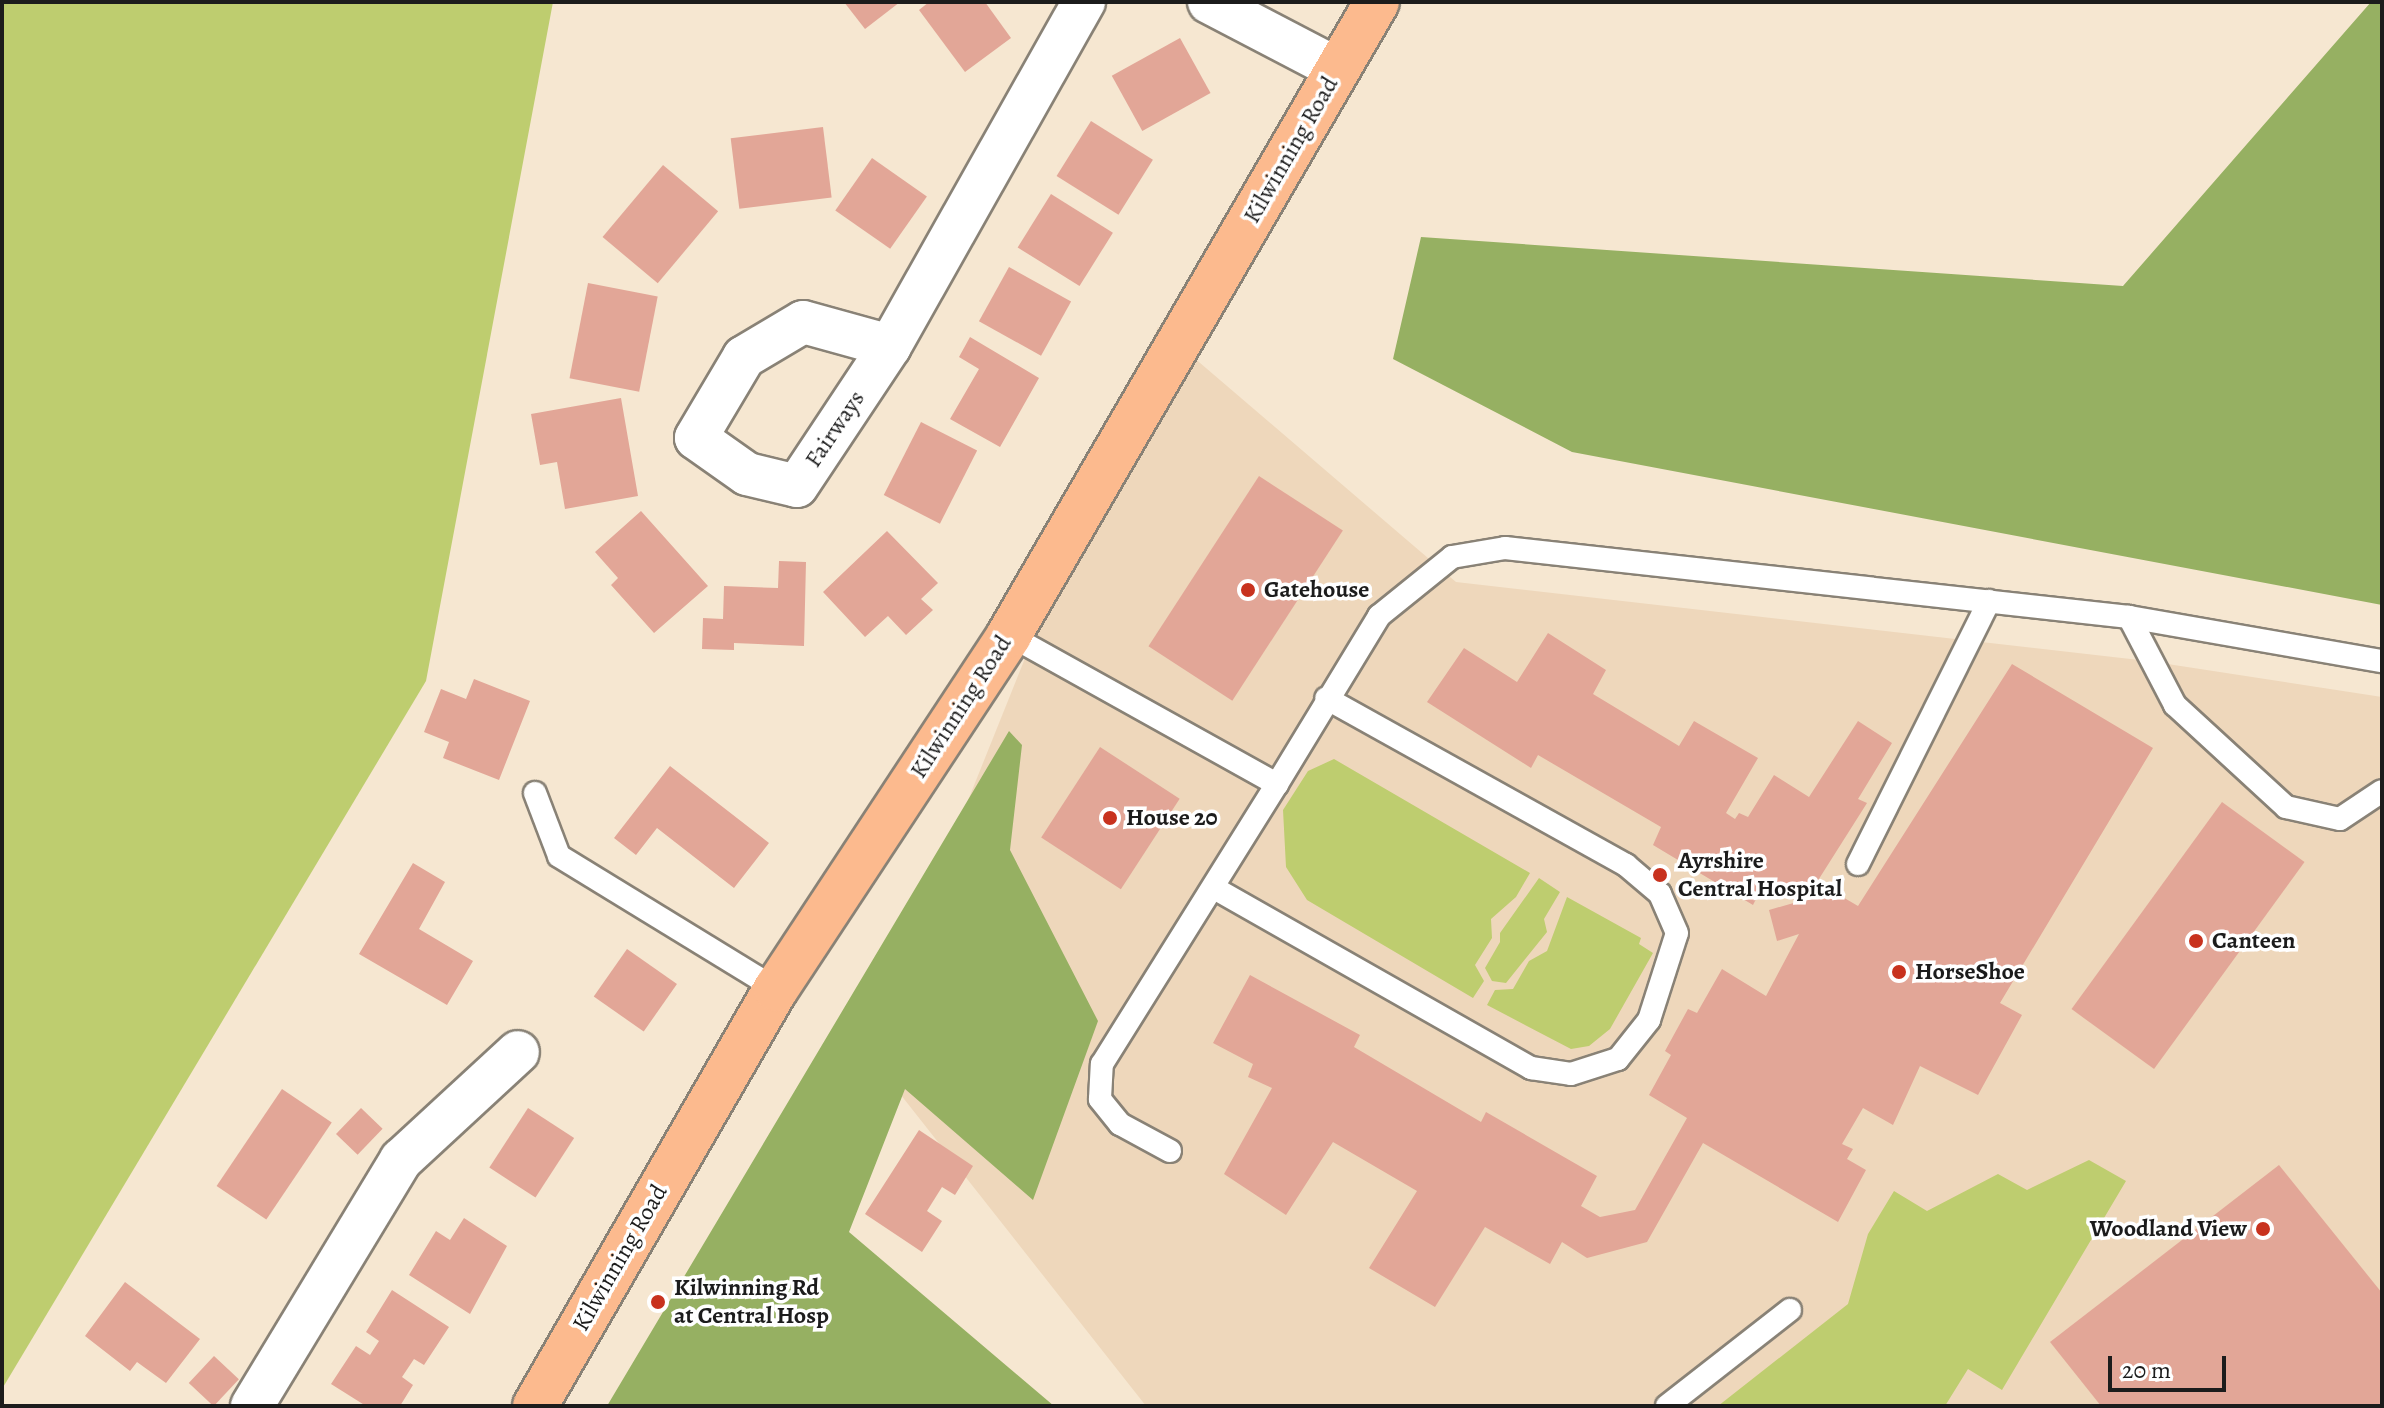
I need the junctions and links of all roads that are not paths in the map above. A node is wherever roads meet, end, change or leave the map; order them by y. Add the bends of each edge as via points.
1 (1084, 2) edge
2 (1209, 2) edge
3 (1377, 2) edge
4 (1337, 69) junction
5 (890, 346) junction
6 (1989, 601) junction
7 (2129, 617) junction
8 (1009, 635) junction
9 (2382, 661) edge
10 (1326, 698) junction
11 (1277, 784) junction
12 (2382, 791) edge
13 (535, 793) dead end
14 (1858, 864) dead end
15 (1214, 888) junction
16 (776, 989) junction
17 (518, 1052) dead end
18 (1170, 1151) dead end
19 (1790, 1310) dead end
20 (252, 1406) edge
21 (535, 1406) edge
22 (1667, 1406) edge

1 - 5 street, Fairways
2 - 4 street
3 - 4 main road, Kilwinning Road
4 - 8 main road, Kilwinning Road
5 - 5 street, Fairways via 797,486 747,474 696,438 744,357 803,322
6 - 7 lane
6 - 10 lane via 1505,548 1452,557 1404,590 1379,616
6 - 14 lane
7 - 9 lane
7 - 12 lane via 2175,705 2286,807 2340,819
8 - 11 lane
8 - 16 main road, Kilwinning Road
10 - 11 lane
10 - 15 lane via 1626,865 1660,894 1677,933 1649,1020 1618,1059 1571,1074 1531,1068
11 - 15 lane
13 - 16 lane via 559,856
15 - 18 lane via 1102,1064 1100,1099 1120,1124
16 - 21 main road, Kilwinning Road
17 - 20 street via 401,1160
19 - 22 lane

